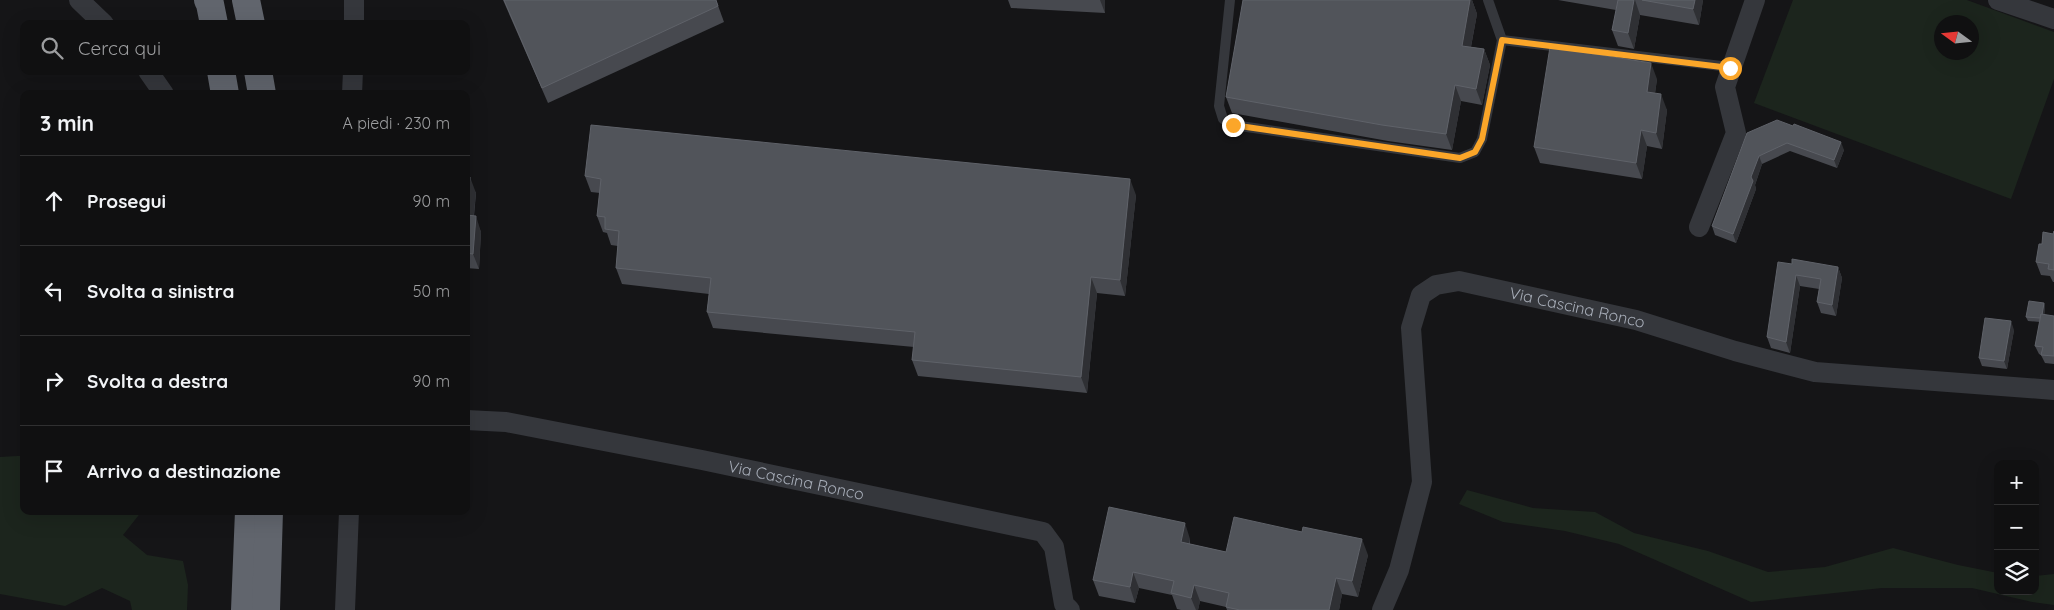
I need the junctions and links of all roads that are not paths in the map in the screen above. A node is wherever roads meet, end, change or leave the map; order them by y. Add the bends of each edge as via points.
1 (79, 0) edge
2 (208, 0) edge
3 (222, 0) edge
4 (354, 0) edge
5 (1230, 0) edge
6 (1488, 0) edge
7 (1755, 0) edge
8 (1998, 0) edge
9 (244, 14) edge
10 (2054, 19) edge
11 (100, 20) edge
12 (213, 20) edge
13 (354, 20) edge
14 (1502, 40) junction
15 (1730, 68) junction
16 (151, 75) edge
17 (222, 75) edge
18 (234, 75) edge
19 (259, 75) edge
20 (353, 75) edge
21 (161, 90) edge
22 (223, 90) edge
23 (235, 90) edge
24 (261, 90) edge
25 (352, 90) edge
26 (1699, 227) dead end
27 (2054, 390) edge
28 (470, 420) edge
29 (249, 515) edge
30 (269, 515) edge
31 (348, 515) edge
32 (246, 610) edge
33 (266, 610) edge
34 (346, 610) edge
35 (1070, 610) edge
36 (1382, 610) edge

1 - 11 street
2 - 12 highway
3 - 9 highway
4 - 13 street
5 - 14 lane via 1220,106 1223,119 1233,125 1460,158 1475,152 1482,139
6 - 14 lane
7 - 15 street
8 - 10 street
14 - 15 lane
15 - 26 street via 1725,87 1736,133
16 - 21 street
17 - 22 highway
18 - 23 highway
19 - 24 highway
20 - 25 street
27 - 36 street, Via Cascina Ronco via 1816,372 1636,320 1459,281 1436,285 1421,295 1412,328 1422,482 1399,570
28 - 35 street, Via Cascina Ronco via 506,422 693,458 1043,532 1054,547 1064,604
29 - 32 highway
30 - 33 highway
31 - 34 street

